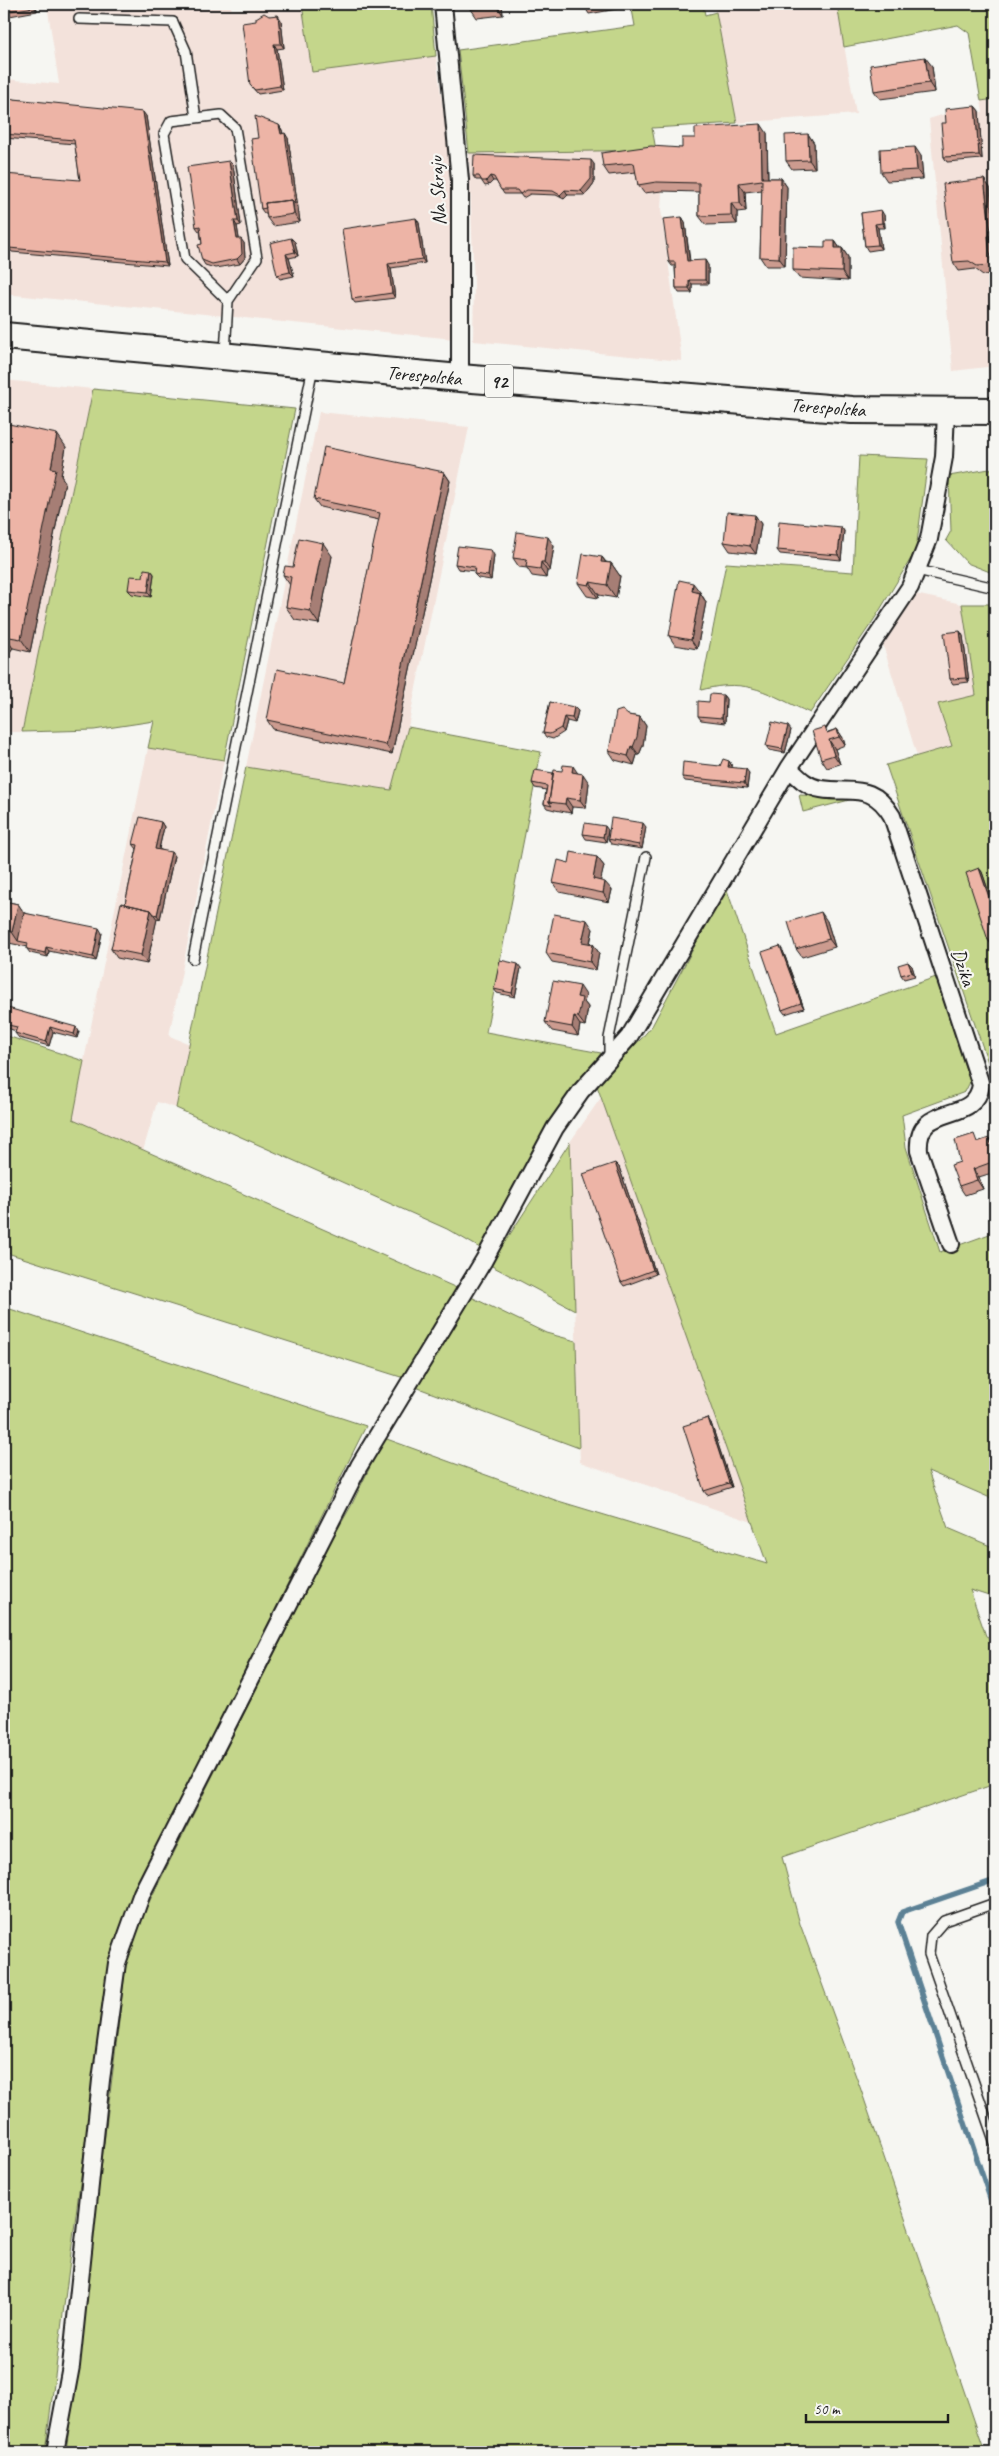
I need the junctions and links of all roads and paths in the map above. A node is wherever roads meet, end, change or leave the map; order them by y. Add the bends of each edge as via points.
1 (443, 4) edge
2 (79, 19) dead end
3 (196, 118) junction
4 (228, 301) junction
5 (4, 336) edge
6 (225, 356) junction
7 (314, 365) junction
8 (460, 378) junction
9 (995, 411) edge
10 (946, 412) junction
11 (917, 570) junction
12 (995, 588) edge
13 (789, 768) junction
14 (646, 857) dead end
15 (193, 959) dead end
16 (609, 1062) junction
17 (951, 1244) dead end
18 (995, 1903) edge
19 (995, 2143) edge
20 (55, 2452) edge

1 - 8 street, Na Skraju via 460,180
2 - 3 lane via 173,22 186,51
3 - 4 lane via 172,121 164,134 185,260
3 - 4 lane via 221,115 235,128 257,258
4 - 6 lane
5 - 6 main road, Terespolska / 92
6 - 7 main road, Terespolska / 92
7 - 8 main road, Terespolska / 92
7 - 15 lane
8 - 10 main road, Terespolska / 92 via 852,410
9 - 10 main road, Terespolska / 92
10 - 11 street via 944,457 929,539
11 - 12 lane
11 - 13 street via 910,587
13 - 16 street via 628,1038
13 - 17 street, Dzika via 802,781 819,789 866,791 886,806 892,816 981,1085 980,1096 969,1106 926,1125 918,1140 919,1152
14 - 16 lane via 609,1038
16 - 20 street via 581,1091 555,1128 484,1260 359,1466 142,1893 117,1963 101,2080 71,2366
18 - 19 lane via 944,1921 931,1936 929,1954

